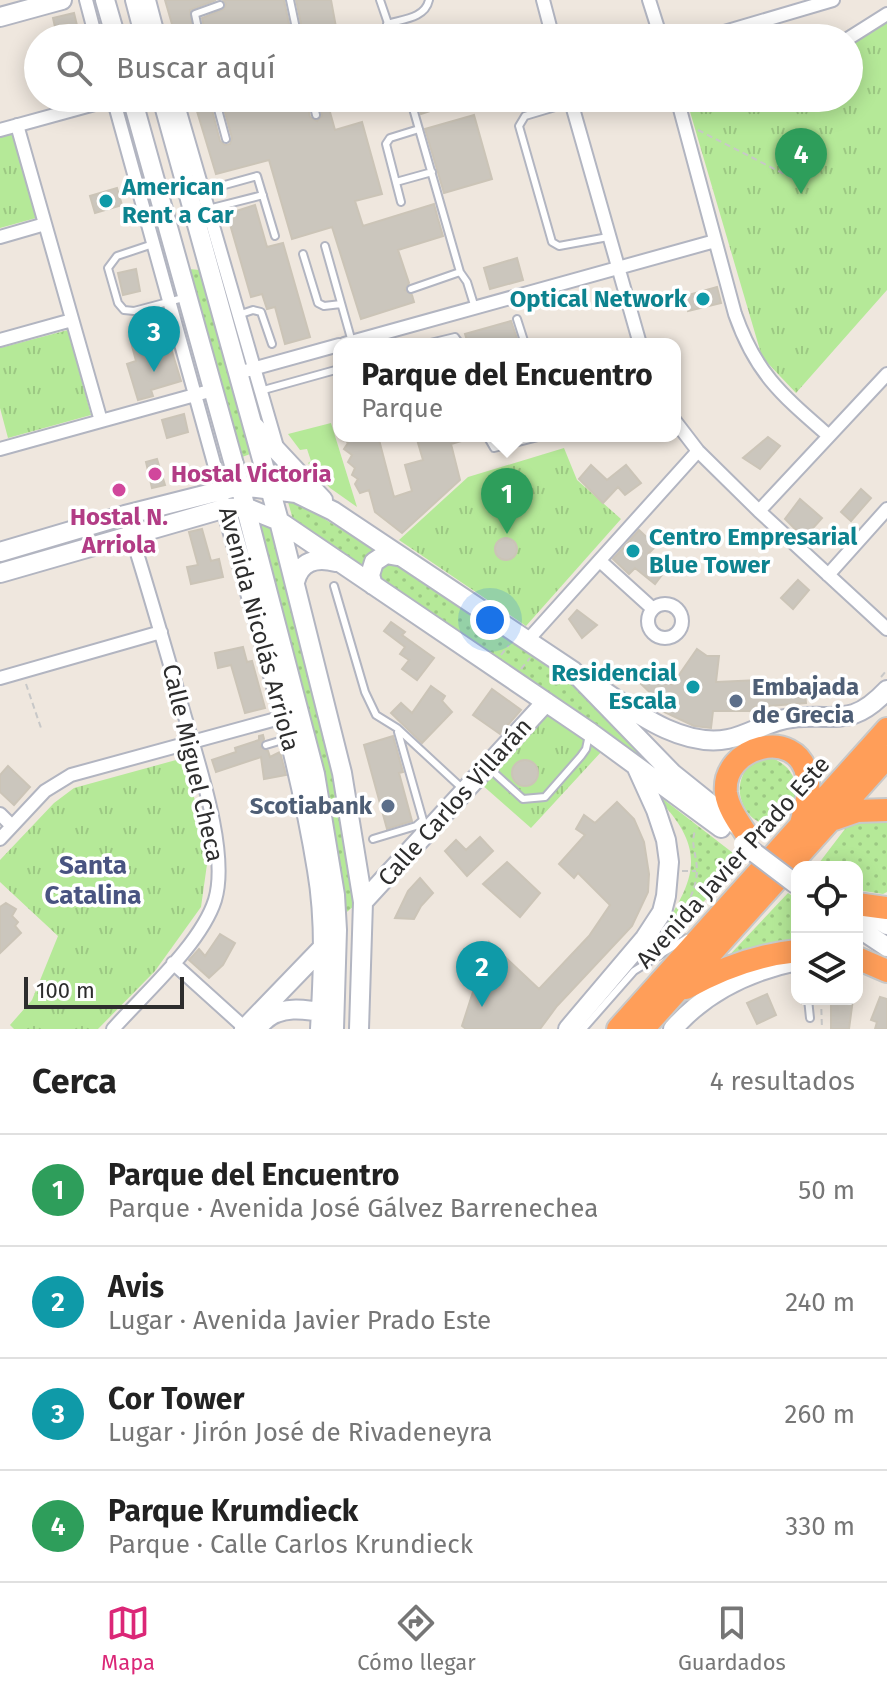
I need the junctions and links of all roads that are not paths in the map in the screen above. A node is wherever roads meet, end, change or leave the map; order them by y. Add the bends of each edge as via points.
1 (62, 0) edge
2 (86, 0) edge
3 (105, 0) edge
4 (135, 0) edge
5 (149, 0) edge
6 (290, 0) edge
7 (380, 0) edge
8 (429, 0) edge
9 (543, 0) edge
10 (649, 0) edge
11 (833, 0) edge
12 (220, 5) dead end
13 (887, 14) edge
14 (0, 17) edge
15 (92, 24) edge
16 (112, 24) edge
17 (141, 24) edge
18 (155, 24) edge
19 (197, 24) edge
20 (295, 24) edge
21 (387, 24) joint
22 (549, 24) edge
23 (657, 24) edge
24 (752, 24) edge
25 (863, 29) edge
26 (63, 112) edge
27 (118, 112) edge
28 (135, 112) edge
29 (169, 112) edge
30 (177, 112) edge
31 (219, 112) edge
32 (315, 112) edge
33 (414, 112) edge
34 (536, 112) edge
35 (575, 112) edge
36 (681, 112) edge
37 (316, 115) dead end
38 (17, 125) junction
39 (419, 129) junction
40 (0, 130) edge
41 (179, 132) junction
42 (226, 139) dead end
43 (432, 172) junction
44 (396, 182) junction
45 (203, 191) junction
46 (263, 195) junction
47 (401, 202) dead end
48 (208, 209) junction
49 (45, 224) junction
50 (200, 235) junction
51 (275, 236) dead end
52 (0, 237) edge
53 (611, 237) junction
54 (715, 241) junction
55 (162, 242) junction
56 (325, 246) dead end
57 (303, 254) dead end
58 (207, 262) junction
59 (180, 268) junction
60 (619, 268) junction
61 (460, 272) junction
62 (411, 289) dead end
63 (179, 299) junction
64 (341, 304) junction
65 (475, 308) junction
66 (238, 315) junction
67 (517, 319) dead end
68 (72, 320) junction
69 (344, 338) edge
70 (367, 338) edge
71 (523, 338) edge
72 (638, 338) edge
73 (0, 340) edge
74 (272, 344) dead end
75 (333, 347) edge
76 (246, 371) junction
77 (333, 371) edge
78 (887, 374) edge
79 (260, 391) junction
80 (205, 392) junction
81 (101, 421) junction
82 (252, 424) junction
83 (681, 429) edge
84 (829, 436) junction
85 (490, 442) edge
86 (518, 442) edge
87 (0, 449) edge
88 (278, 450) junction
89 (698, 451) junction
90 (240, 486) junction
91 (270, 488) junction
92 (224, 498) junction
93 (245, 507) junction
94 (887, 509) edge
95 (333, 511) junction
96 (759, 511) junction
97 (125, 515) junction
98 (279, 521) junction
99 (131, 535) junction
100 (0, 552) edge
101 (397, 556) junction
102 (600, 561) junction
103 (345, 565) junction
104 (0, 573) edge
105 (828, 575) junction
106 (295, 582) junction
107 (373, 585) junction
108 (334, 586) dead end
109 (653, 609) dead end
110 (885, 623) edge
111 (161, 632) junction
112 (528, 641) junction
113 (573, 671) junction
114 (0, 678) edge
115 (883, 684) edge
116 (546, 702) junction
117 (887, 712) edge
118 (291, 716) junction
119 (397, 728) junction
120 (887, 729) edge
121 (590, 732) junction
122 (290, 738) junction
123 (192, 742) junction
124 (266, 745) dead end
125 (887, 757) edge
126 (212, 762) dead end
127 (636, 765) junction
128 (854, 766) junction
129 (198, 767) junction
130 (487, 767) junction
131 (342, 773) junction
132 (315, 774) junction
133 (464, 790) junction
134 (348, 806) junction
135 (887, 810) edge
136 (322, 811) junction
137 (0, 814) edge
138 (829, 821) junction
139 (801, 825) junction
140 (12, 826) junction
141 (746, 837) junction
142 (0, 839) edge
143 (373, 839) dead end
144 (791, 865) edge
145 (791, 879) edge
146 (363, 902) junction
147 (863, 906) edge
148 (887, 908) edge
149 (863, 910) edge
150 (714, 922) junction
151 (887, 925) edge
152 (863, 931) edge
153 (330, 942) junction
154 (887, 947) edge
155 (791, 952) edge
156 (173, 963) junction
157 (791, 963) edge
158 (863, 963) edge
159 (887, 972) edge
160 (362, 980) junction
161 (671, 998) junction
162 (809, 1005) edge
163 (810, 1018) dead end
164 (327, 1022) edge
165 (113, 1029) edge
166 (248, 1029) edge
167 (359, 1029) edge
168 (568, 1029) edge
169 (583, 1029) edge
170 (618, 1029) edge
171 (643, 1029) edge
172 (673, 1029) edge

1 - 14 main road
2 - 15 street
3 - 16 main road
4 - 17 main road
5 - 18 street
6 - 20 lane
7 - 21 lane
8 - 21 lane via 422,14
9 - 22 street
10 - 23 street
11 - 24 street
12 - 19 lane via 195,14
13 - 25 street
26 - 38 street
27 - 55 street, Avenida Nicolás Arriola
28 - 55 main road, Avenida Nicolás Arriola
29 - 41 main road, Avenida Nicolás Arriola
30 - 41 street, Avenida Nicolás Arriola
31 - 42 lane
32 - 37 lane
33 - 39 lane
34 - 53 lane via 525,116 519,126 552,242 559,246
35 - 53 street
36 - 54 street
38 - 40 street
38 - 49 street
39 - 43 lane
39 - 44 lane via 387,140
41 - 45 street, Avenida Nicolás Arriola
41 - 50 main road, Avenida Nicolás Arriola
43 - 44 lane
43 - 61 lane
44 - 47 lane
45 - 46 lane via 257,176
45 - 48 street, Avenida Nicolás Arriola
46 - 48 lane
46 - 51 lane
48 - 66 street, Avenida Nicolás Arriola
49 - 52 street
49 - 68 street
50 - 55 main road via 188,244
50 - 58 main road, Avenida Nicolás Arriola
53 - 60 street
54 - 60 street
54 - 84 street via 746,345 762,373
55 - 59 main road, Avenida Nicolás Arriola
55 - 63 street, Avenida Nicolás Arriola
55 - 63 lane via 111,262 114,292 124,310
56 - 64 lane
57 - 64 lane via 318,303
58 - 59 main road via 191,259
58 - 76 main road, Avenida Nicolás Arriola
59 - 63 main road, Avenida Nicolás Arriola
60 - 65 street
60 - 72 street
61 - 62 lane
61 - 65 lane
63 - 80 main road, Avenida Nicolás Arriola
64 - 69 lane
65 - 70 street
66 - 74 lane via 261,312
66 - 76 street, Avenida Nicolás Arriola
67 - 71 lane
68 - 73 street
68 - 81 street
75 - 76 street
76 - 79 street, Avenida Nicolás Arriola
76 - 82 main road, Avenida Nicolás Arriola
77 - 79 lane
78 - 84 street
79 - 88 street, Avenida Nicolás Arriola
80 - 81 street
80 - 90 main road, Avenida Nicolás Arriola
80 - 92 street, Avenida Nicolás Arriola
81 - 87 street
82 - 88 main road
82 - 91 main road, Avenida Nicolás Arriola
83 - 89 street
84 - 96 street
85 - 86 lane via 494,448
88 - 95 main road
89 - 96 street
89 - 102 street
90 - 91 main road
90 - 92 main road
90 - 93 main road, Avenida Nicolás Arriola
91 - 95 main road via 306,496
91 - 98 main road, Avenida Nicolás Arriola
92 - 93 main road
92 - 97 main road
92 - 99 main road
92 - 118 main road, Avenida Nicolás Arriola
93 - 98 main road
93 - 118 main road, Avenida Nicolás Arriola
94 - 105 street
95 - 101 main road
96 - 105 street
97 - 99 street, Calle Miguel Checa
97 - 100 main road
98 - 103 main road
98 - 106 main road, Avenida Nicolás Arriola
99 - 104 main road
99 - 111 street, Calle Miguel Checa
101 - 107 main road via 386,554 374,562
101 - 112 main road
102 - 109 street
102 - 112 street
103 - 106 main road via 312,560
103 - 107 main road
105 - 110 street
106 - 131 main road, Avenida Nicolás Arriola
107 - 116 main road
108 - 119 lane via 371,707
111 - 114 street
111 - 123 street, Calle Miguel Checa
112 - 113 main road
113 - 115 main road, Avenida Javier Prado Este via 665,727 709,740 788,718 851,716 869,708
113 - 141 main road via 663,764
116 - 121 main road
116 - 130 main road, Calle Carlos Villarán
117 - 128 highway
118 - 122 main road, Avenida Nicolás Arriola
118 - 123 street
118 - 132 main road, Avenida Nicolás Arriola
119 - 133 lane
119 - 143 lane via 423,820
120 - 128 highway, Avenida Javier Prado Este
121 - 127 main road
121 - 130 lane via 586,749 545,797 523,799
122 - 124 lane
122 - 153 main road, Avenida Nicolás Arriola
123 - 129 street, Calle Miguel Checa
123 - 140 street via 71,775 45,791
125 - 138 highway, Avenida Javier Prado Este
126 - 129 lane
127 - 141 main road via 705,816
127 - 168 main road, Avenida Javier Prado Este via 666,840 668,887 662,912
128 - 139 highway, Avenida Javier Prado Este
129 - 156 street, Calle Miguel Checa via 219,871 204,926
130 - 133 main road, Calle Carlos Villarán
131 - 132 main road via 329,783
131 - 134 main road, Avenida Nicolás Arriola
132 - 136 main road, Avenida Nicolás Arriola
133 - 146 main road, Calle Carlos Villarán
134 - 136 main road via 334,800
134 - 146 main road, Avenida Nicolás Arriola
135 - 138 highway via 857,811
136 - 153 main road, Avenida Nicolás Arriola via 335,895
137 - 140 street
138 - 161 highway, Avenida Javier Prado Este
139 - 141 highway via 808,792 805,767 788,750 764,746 739,758 726,782 730,808
139 - 150 highway, Avenida Javier Prado Este
140 - 142 street
141 - 144 main road
141 - 145 main road, bridge
146 - 160 main road, Avenida Nicolás Arriola
147 - 148 highway
149 - 151 main road
150 - 169 lane via 634,971
150 - 170 highway, Avenida Javier Prado Este
152 - 154 main road
153 - 160 main road via 347,942
153 - 164 main road, Avenida Nicolás Arriola
153 - 166 main road
155 - 161 highway via 735,965
156 - 165 street, Calle Miguel Checa
156 - 166 street
157 - 172 main road via 720,989
158 - 159 highway
160 - 167 main road, Avenida Nicolás Arriola
161 - 171 highway, Avenida Javier Prado Este
162 - 163 lane
164 - 166 main road via 280,1010

